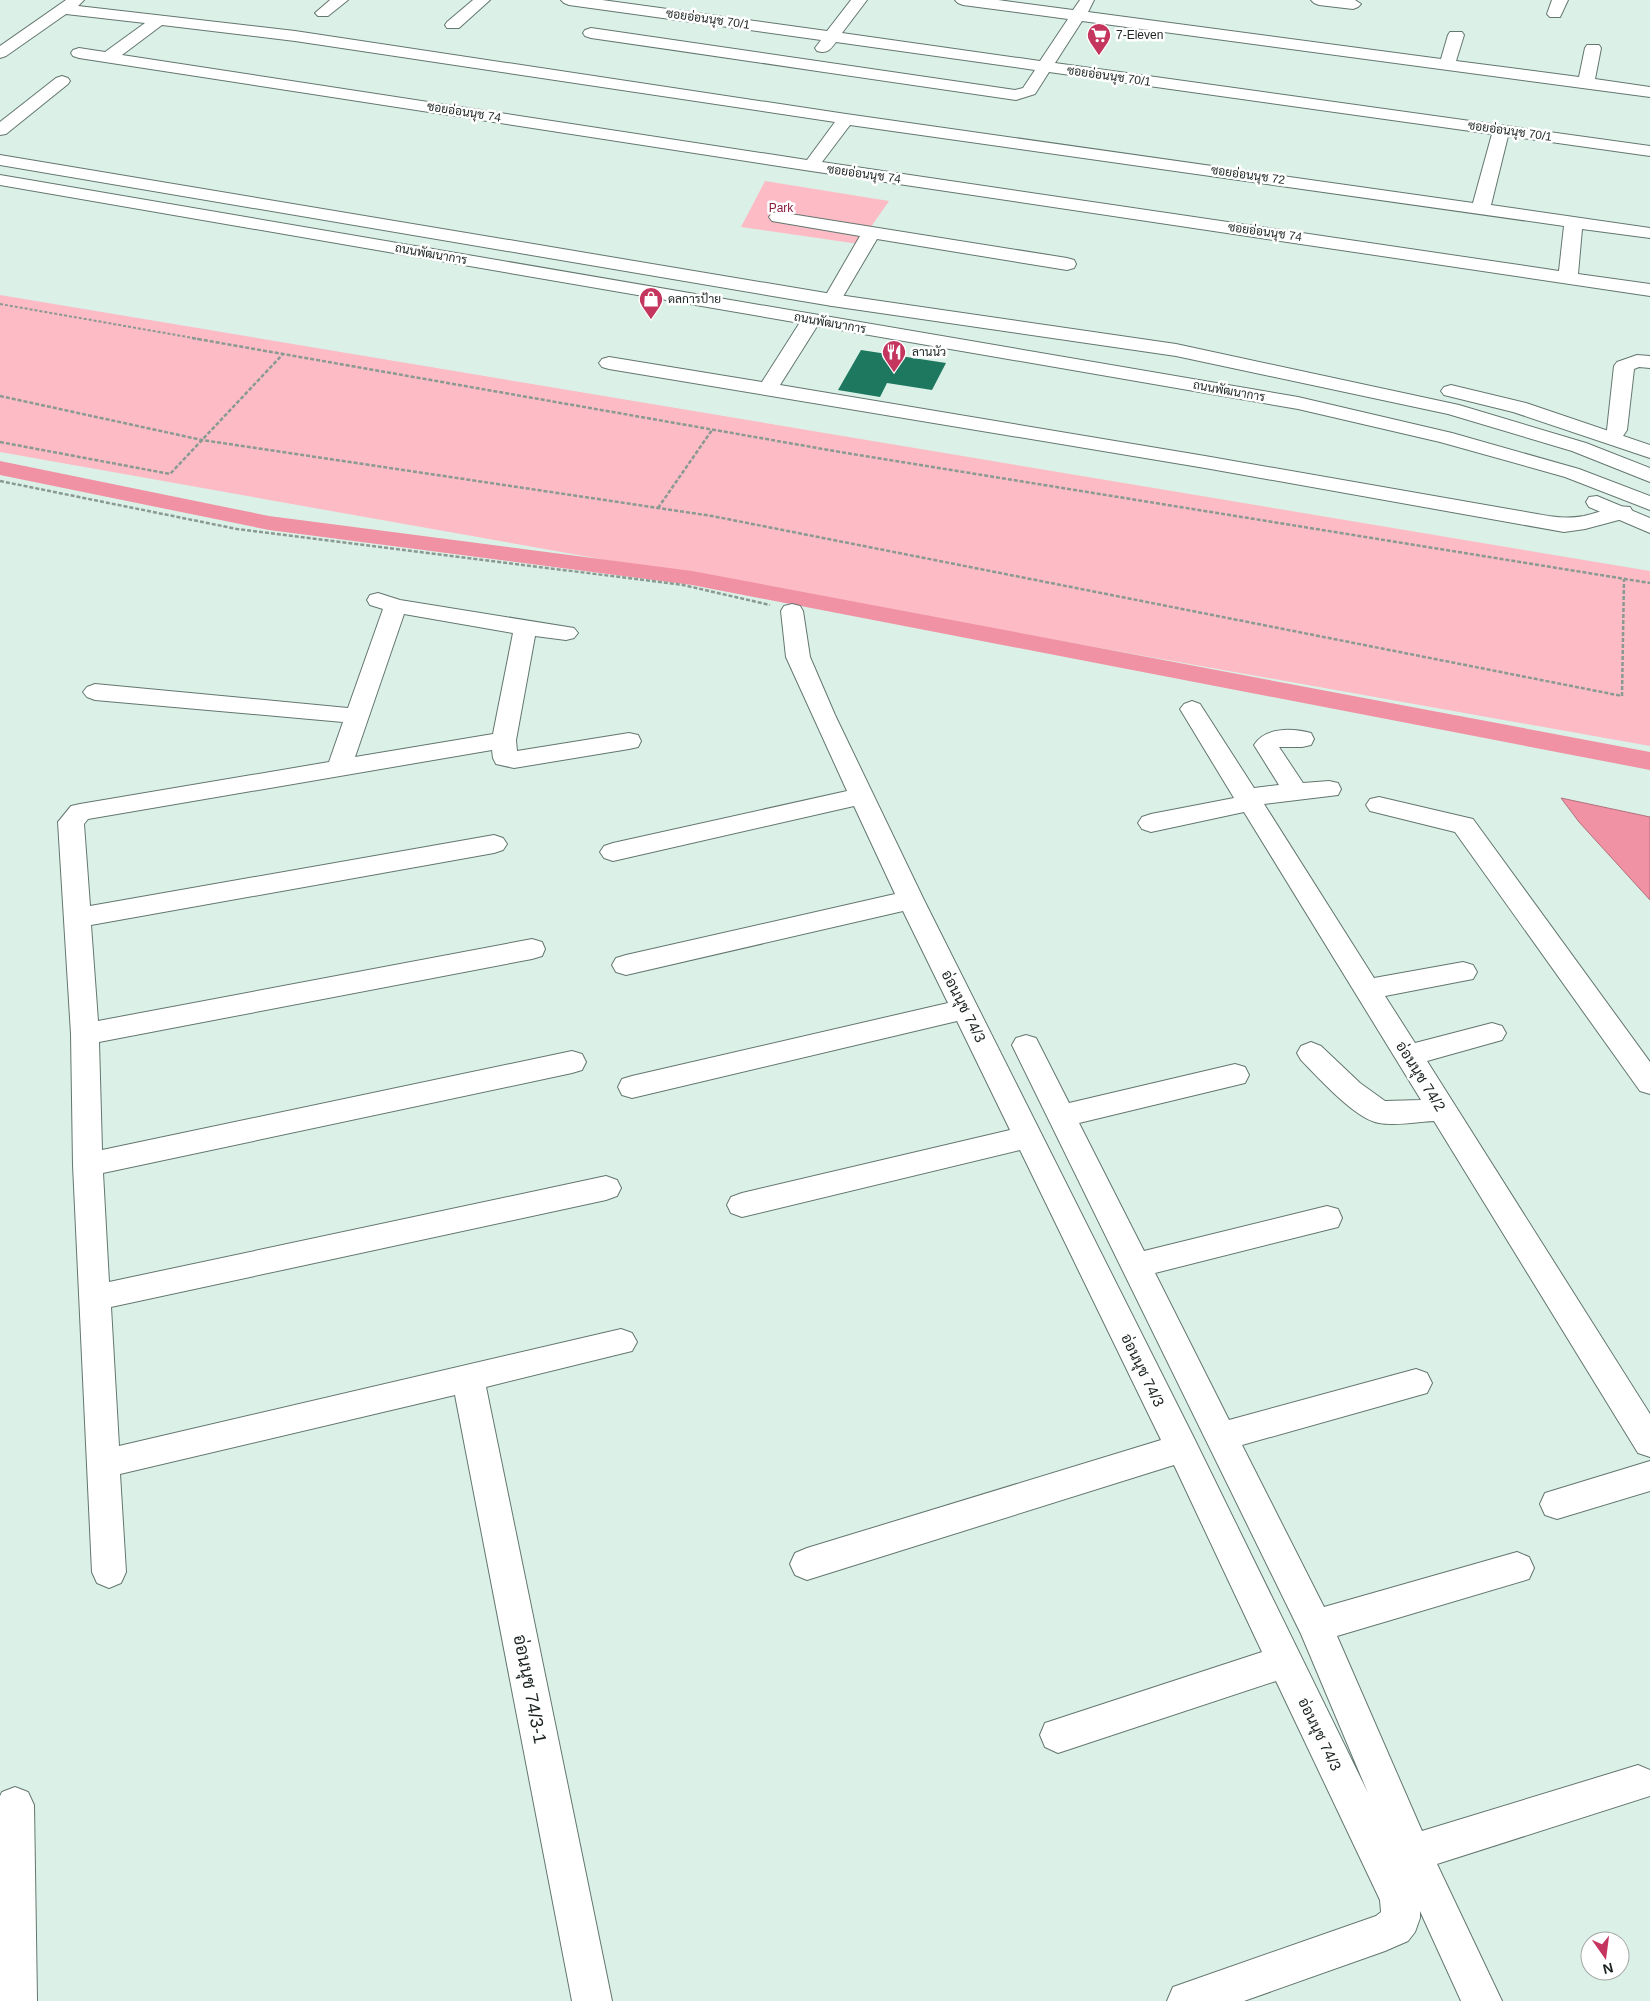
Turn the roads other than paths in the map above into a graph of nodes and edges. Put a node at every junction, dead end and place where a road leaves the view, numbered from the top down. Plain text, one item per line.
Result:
1 (340, 0) edge
2 (482, 0) edge
3 (568, 0) edge
4 (859, 0) edge
5 (963, 0) edge
6 (1088, 0) edge
7 (1319, 0) edge
8 (70, 4) edge
9 (628, 4) edge
10 (1353, 4) dead end
11 (324, 13) dead end
12 (1078, 16) junction
13 (158, 20) junction
14 (453, 25) dead end
15 (0, 31) edge
16 (591, 33) junction
17 (25, 35) junction
18 (1456, 35) dead end
19 (831, 36) junction
20 (577, 46) dead end
21 (1593, 48) dead end
22 (0, 52) edge
23 (79, 53) dead end
24 (109, 57) junction
25 (813, 64) junction
26 (1447, 65) junction
27 (1045, 67) junction
28 (62, 80) dead end
29 (1586, 82) junction
30 (1650, 92) edge
31 (846, 119) junction
32 (0, 130) edge
33 (1501, 130) junction
34 (1650, 151) edge
35 (0, 160) edge
36 (811, 166) junction
37 (0, 180) edge
38 (1480, 208) junction
39 (778, 217) dead end
40 (1574, 222) junction
41 (872, 231) junction
42 (1650, 233) edge
43 (1067, 264) dead end
44 (1568, 277) junction
45 (1650, 290) edge
46 (832, 300) junction
47 (811, 320) junction
48 (1176, 350) junction
49 (1650, 362) edge
50 (609, 363) dead end
51 (768, 388) junction
52 (1445, 437) junction
53 (1612, 438) junction
54 (1650, 452) edge
55 (1650, 476) edge
56 (1650, 504) edge
57 (1622, 512) junction
58 (1650, 526) edge
59 (792, 610) road end
60 (525, 628) junction
61 (566, 633) dead end
62 (94, 692) dead end
63 (1192, 709) dead end
64 (357, 716) junction
65 (1302, 738) dead end
66 (504, 740) junction
67 (629, 742) dead end
68 (339, 768) junction
69 (1329, 789) dead end
70 (1296, 792) junction
71 (861, 796) junction
72 (1248, 800) junction
73 (1379, 805) dead end
74 (1151, 823) dead end
75 (494, 844) dead end
76 (613, 852) dead end
77 (911, 900) junction
78 (77, 918) junction
79 (532, 949) dead end
80 (626, 965) dead end
81 (1463, 972) dead end
82 (1366, 989) junction
83 (965, 1009) junction
84 (1492, 1033) dead end
85 (85, 1034) junction
86 (1026, 1045) dead end
87 (1311, 1053) dead end
88 (1408, 1056) junction
89 (572, 1062) dead end
90 (1235, 1075) dead end
91 (1650, 1083) edge
92 (632, 1087) dead end
93 (1442, 1110) junction
94 (1062, 1116) junction
95 (1029, 1137) junction
96 (88, 1165) junction
97 (606, 1188) dead end
98 (742, 1204) dead end
99 (1327, 1218) dead end
100 (1135, 1266) junction
101 (95, 1298) junction
102 (621, 1342) dead end
103 (468, 1377) junction
104 (1416, 1383) dead end
105 (1222, 1436) junction
106 (1650, 1443) edge
107 (1182, 1448) junction
108 (103, 1464) junction
109 (1650, 1476) edge
110 (1557, 1504) dead end
111 (807, 1564) dead end
112 (1517, 1568) dead end
113 (109, 1572) dead end
114 (1315, 1626) junction
115 (1285, 1661) junction
116 (1058, 1735) dead end
117 (1638, 1783) dead end
118 (15, 1805) dead end
119 (1412, 1853) junction
120 (17, 2001) edge
121 (592, 2001) edge
122 (1187, 2001) edge
123 (1482, 2001) edge

1 - 11 street
2 - 14 street
3 - 9 street, ซอยอ่อนนุช 70/1
4 - 19 street
5 - 12 street
6 - 12 street
7 - 10 street
8 - 13 street, ซอยอ่อนนุช 72
8 - 17 street
9 - 16 street
9 - 19 street, ซอยอ่อนนุช 70/1
12 - 26 street
12 - 27 street
13 - 24 street
13 - 31 street, ซอยอ่อนนุช 72
15 - 17 street
16 - 20 street
16 - 25 street
17 - 22 street
18 - 26 street
19 - 25 street
19 - 27 street, ซอยอ่อนนุช 70/1
21 - 29 street
23 - 24 street, ซอยอ่อนนุช 74
24 - 36 street, ซอยอ่อนนุช 74
25 - 27 street
26 - 29 street
27 - 33 street, ซอยอ่อนนุช 70/1
28 - 32 street
29 - 30 street
31 - 36 street
31 - 38 street, ซอยอ่อนนุช 72
33 - 34 street, ซอยอ่อนนุช 70/1
33 - 38 street
35 - 46 street, ถนนพัฒนาการ
36 - 44 street, ซอยอ่อนนุช 74
37 - 47 street, ถนนพัฒนาการ
38 - 40 street, ซอยอ่อนนุช 72
39 - 41 street
40 - 42 street, ซอยอ่อนนุช 72
40 - 44 street
41 - 43 street
41 - 46 street
44 - 45 street, ซอยอ่อนนุช 74
46 - 48 street, ถนนพัฒนาการ
47 - 51 street
47 - 52 street, ถนนพัฒนาการ
48 - 53 street
48 - 55 street, ถนนพัฒนาการ
49 - 53 street
50 - 51 street
51 - 57 street
52 - 56 street, ถนนพัฒนาการ
52 - 57 street
53 - 54 street
57 - 58 street
59 - 71 street, อ่อนนุช 74/3
60 - 61 street
60 - 64 street
60 - 66 street
62 - 64 street
63 - 72 street, อ่อนนุช 74/2
64 - 68 street
65 - 70 street
66 - 67 street
66 - 68 street
68 - 78 street
69 - 70 street
70 - 72 street
71 - 76 street
71 - 77 street, อ่อนนุช 74/3
72 - 74 street
72 - 82 street, อ่อนนุช 74/2
73 - 91 street
75 - 78 street
77 - 80 street
77 - 83 street, อ่อนนุช 74/3
78 - 85 street
79 - 85 street
81 - 82 street
82 - 88 street, อ่อนนุช 74/2
83 - 92 street
83 - 95 street, อ่อนนุช 74/3
84 - 88 street
85 - 96 street
86 - 94 street
87 - 93 street
88 - 93 street, อ่อนนุช 74/2
89 - 96 street
90 - 94 street
93 - 106 street, อ่อนนุช 74/2
94 - 100 street
95 - 98 street
95 - 107 street, อ่อนนุช 74/3
96 - 101 street
97 - 101 street
99 - 100 street
100 - 105 street
101 - 108 street
102 - 103 street
103 - 108 street
103 - 121 street, อ่อนนุช 74/3-1
104 - 105 street
105 - 114 street
107 - 111 street
107 - 115 street, อ่อนนุช 74/3
108 - 113 street
109 - 110 street
112 - 114 street
114 - 119 street
115 - 116 street
115 - 122 street, อ่อนนุช 74/3
117 - 119 street
118 - 120 street
119 - 123 street

